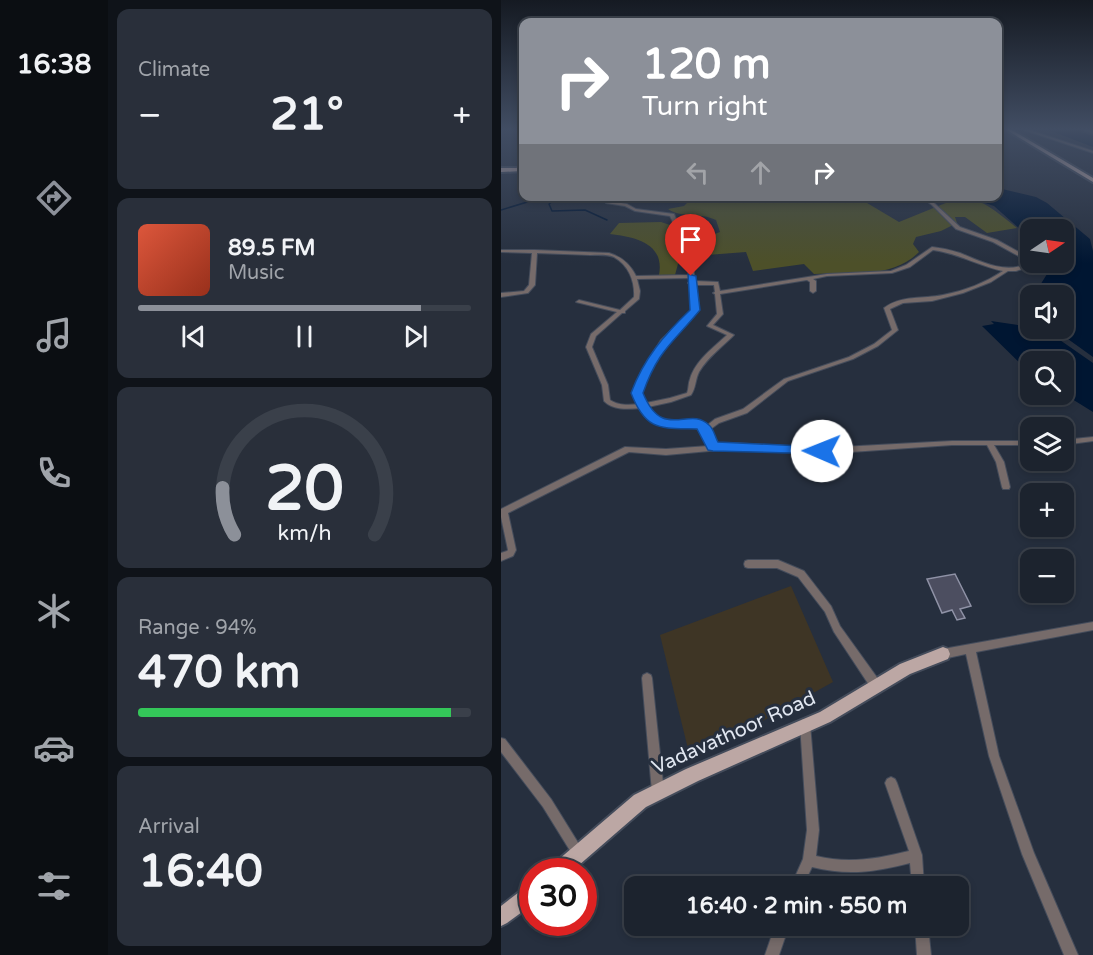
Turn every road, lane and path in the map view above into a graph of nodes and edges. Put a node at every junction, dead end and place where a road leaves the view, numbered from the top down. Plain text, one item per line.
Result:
1 (607, 201) edge
2 (929, 201) edge
3 (501, 251) edge
4 (535, 251) junction
5 (509, 252) junction
6 (501, 256) edge
7 (1006, 271) junction
8 (691, 276) junction
9 (635, 278) junction
10 (807, 278) junction
11 (691, 283) junction
12 (813, 291) dead end
13 (716, 293) junction
14 (501, 295) edge
15 (579, 302) dead end
16 (623, 312) junction
17 (642, 406) junction
18 (706, 429) junction
19 (1093, 439) edge
20 (1074, 442) edge
21 (989, 443) junction
22 (1020, 443) edge
23 (713, 447) junction
24 (1006, 487) dead end
25 (502, 512) edge
26 (501, 557) edge
27 (748, 564) dead end
28 (1093, 626) edge
29 (970, 649) junction
30 (943, 654) joint
31 (647, 678) dead end
32 (877, 687) junction
33 (805, 724) junction
34 (501, 742) edge
35 (891, 783) dead end
36 (657, 792) junction
37 (578, 853) junction
38 (916, 855) junction
39 (572, 858) edge
40 (809, 860) junction
41 (802, 876) edge
42 (917, 876) edge
43 (519, 903) edge
44 (501, 917) edge
45 (779, 936) edge
46 (923, 936) edge
47 (772, 955) edge
48 (924, 955) edge
49 (1071, 955) edge

1 - 8 street
2 - 7 street
3 - 5 street
4 - 5 street
4 - 9 street
4 - 14 street
5 - 6 street
7 - 10 street
7 - 18 street
8 - 9 street
8 - 11 street
9 - 16 street
10 - 12 street
10 - 13 street
11 - 13 street
11 - 17 street
13 - 17 street
15 - 16 street
16 - 17 street
17 - 18 street
18 - 23 street
19 - 20 street
21 - 22 street
21 - 23 street
21 - 24 street
23 - 25 street
25 - 26 street
27 - 32 street
28 - 29 street
29 - 30 street
29 - 49 street
30 - 32 main road, Vadavathoor Road
31 - 36 street
32 - 33 main road, Vadavathoor Road
33 - 36 main road, Vadavathoor Road
33 - 40 street
34 - 37 street
35 - 38 street
36 - 37 main road, Vadavathoor Road
37 - 39 main road, Vadavathoor Road
38 - 40 street
38 - 42 street
40 - 41 street
43 - 44 main road
45 - 47 street
46 - 48 street

